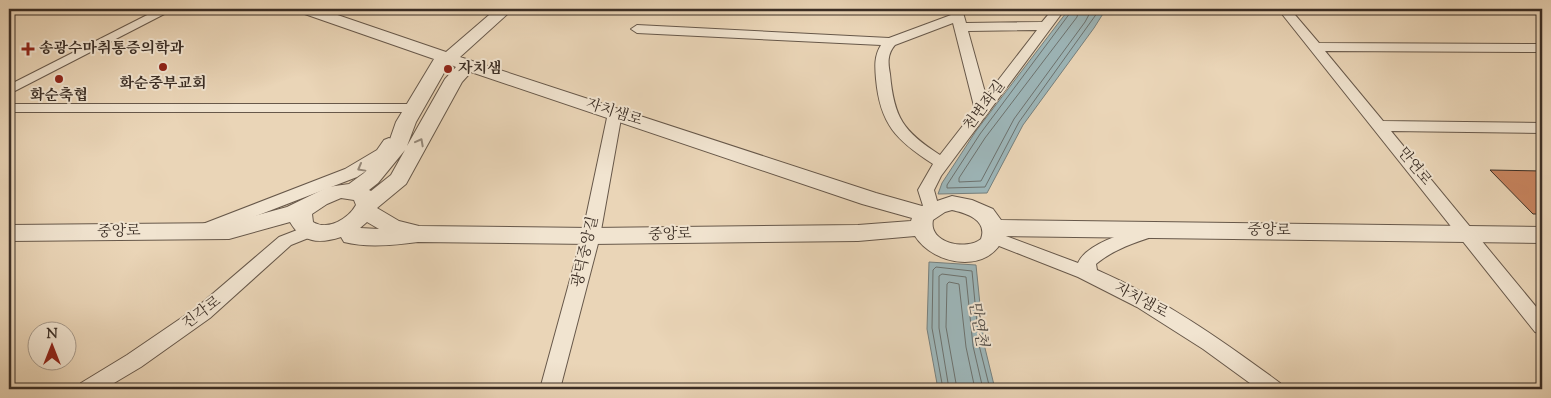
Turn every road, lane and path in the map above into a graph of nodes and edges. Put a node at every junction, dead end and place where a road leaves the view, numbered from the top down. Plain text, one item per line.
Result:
1 (168, 9) edge
2 (305, 9) edge
3 (505, 9) edge
4 (1060, 9) edge
5 (1284, 9) edge
6 (959, 18) edge
7 (1046, 26) junction
8 (636, 29) dead end
9 (890, 42) junction
10 (1316, 47) junction
11 (1542, 48) edge
12 (454, 61) junction
13 (9, 90) edge
14 (9, 108) edge
15 (982, 109) junction
16 (615, 113) junction
17 (410, 115) junction
18 (1381, 126) junction
19 (1542, 128) edge
20 (942, 162) junction
21 (870, 199) junction
22 (362, 202) junction
23 (308, 205) junction
24 (926, 217) junction
25 (346, 227) junction
26 (308, 229) junction
27 (1157, 229) junction
28 (230, 230) junction
29 (200, 232) junction
30 (9, 233) edge
31 (858, 233) junction
32 (995, 233) junction
33 (418, 234) junction
34 (1468, 234) junction
35 (1542, 235) edge
36 (591, 236) junction
37 (1088, 274) junction
38 (1542, 327) edge
39 (88, 389) edge
40 (550, 389) edge
41 (1274, 389) edge

1 - 13 street
2 - 12 street, 자치샘로
3 - 12 street
4 - 7 street, 천변좌길
5 - 10 street, 만연로
6 - 7 street
6 - 9 street
6 - 15 street
7 - 15 street, 천변좌길
8 - 9 street
9 - 20 street
10 - 11 street
10 - 18 street, 만연로
12 - 16 street, 자치샘로
12 - 17 street
22 -> 12 street
14 - 17 street
15 - 20 street, 천변좌길
16 - 21 street, 자치샘로
16 - 36 street, 광덕중앙길
17 - 22 street
17 -> 29 street
18 - 19 street
18 - 34 street, 만연로
20 - 24 street, 천변좌길
21 - 24 street, 자치샘로
21 - 31 street
22 - 23 street, 중앙로
22 - 25 street
22 - 33 street, 중앙로
23 - 26 street
23 - 28 street, 중앙로
24 - 31 street, 중앙로
24 - 32 street
24 - 32 street
25 - 26 street, 중앙로
25 - 33 street, 중앙로
26 - 28 street, 중앙로
26 - 39 street, 진각로
27 - 32 street, 중앙로
27 - 34 street, 중앙로
27 - 37 street
28 - 29 street, 중앙로
29 - 30 street, 중앙로
31 - 36 street, 중앙로
32 - 37 street, 자치샘로
33 - 36 street, 중앙로
34 - 35 street, 중앙로
34 - 38 street, 만연로
36 - 40 street, 광덕중앙길
37 - 41 street, 자치샘로

